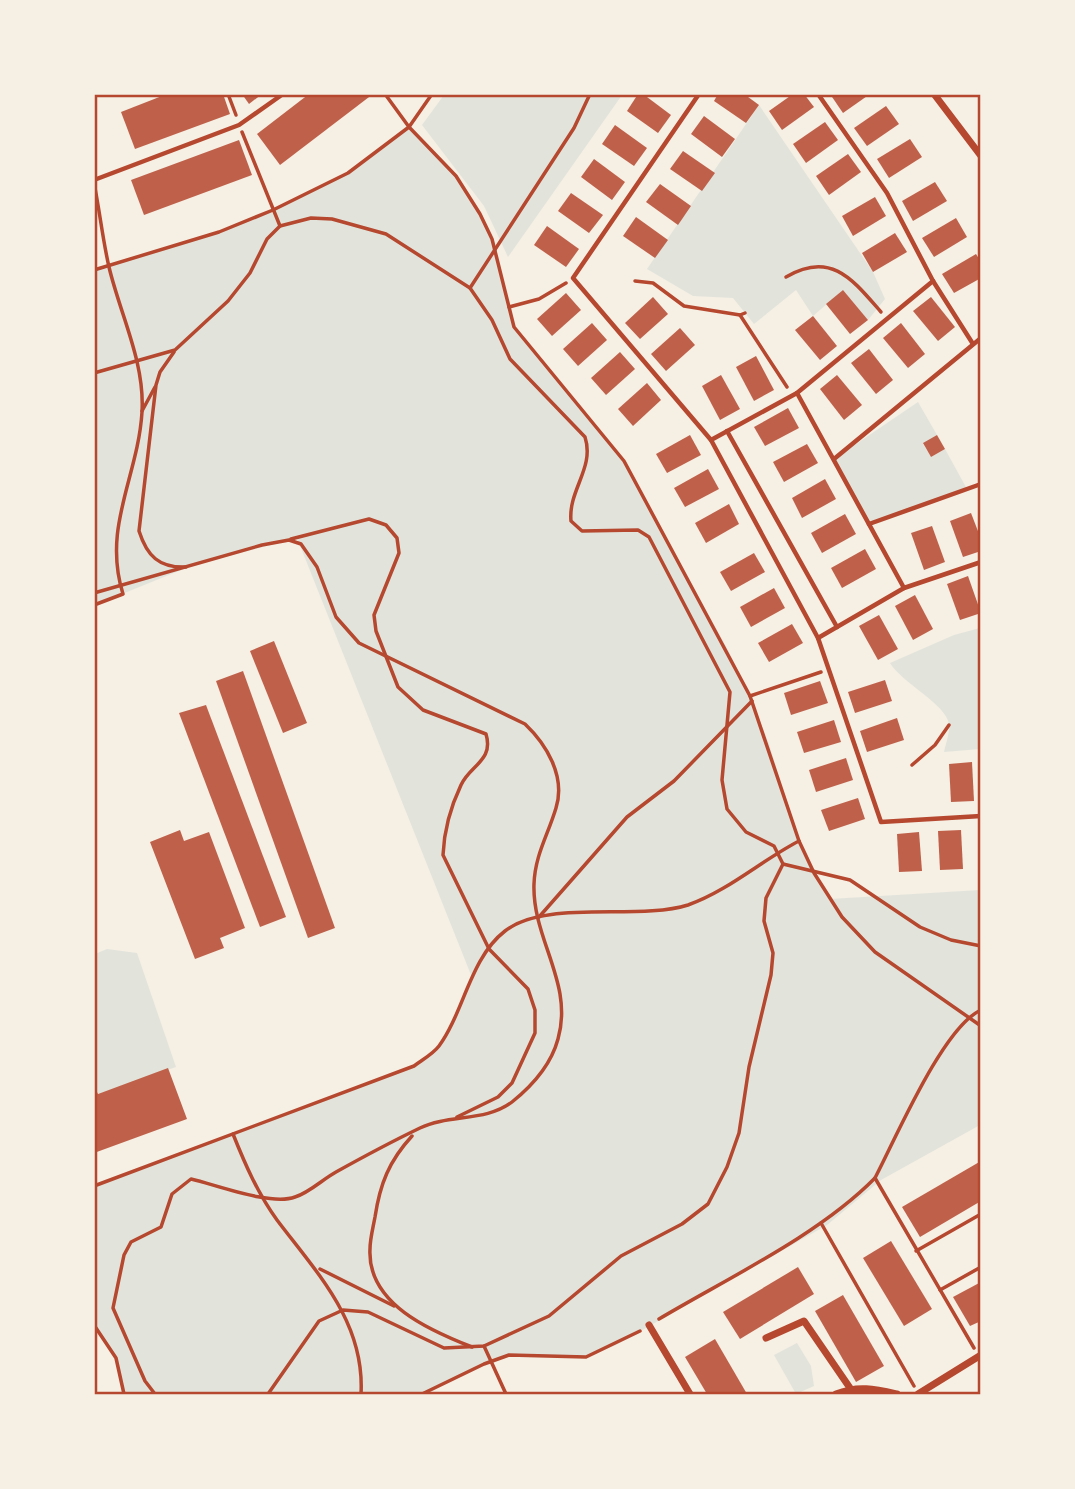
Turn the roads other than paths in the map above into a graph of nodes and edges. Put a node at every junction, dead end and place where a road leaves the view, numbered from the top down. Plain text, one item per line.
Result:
1 (283, 94) edge
2 (699, 94) edge
3 (818, 94) edge
4 (934, 94) edge
5 (981, 156) edge
6 (94, 182) edge
7 (933, 281) junction
8 (981, 338) edge
9 (973, 344) junction
10 (795, 394) junction
11 (727, 431) junction
12 (711, 440) junction
13 (834, 459) junction
14 (981, 484) edge
15 (869, 524) junction
16 (981, 562) edge
17 (904, 588) junction
18 (837, 627) junction
19 (818, 638) junction
20 (981, 816) edge
21 (649, 1325) road end
22 (766, 1338) dead end
23 (979, 1356) edge
24 (850, 1388) junction
25 (918, 1394) edge
26 (690, 1395) edge
27 (836, 1395) edge
28 (897, 1395) edge

1 - 6 lane
2 - 12 lane
3 - 7 lane
4 - 5 street
7 - 9 lane
7 - 10 lane
8 - 9 lane
9 - 13 lane
10 - 11 lane
10 - 13 lane
11 - 12 lane
11 - 18 lane
12 - 19 lane
13 - 15 lane
14 - 15 lane
15 - 17 lane
16 - 17 lane
17 - 18 lane
18 - 19 lane
19 - 20 lane
21 - 26 street
22 - 24 street
23 - 25 street
24 - 27 street
24 - 28 street

